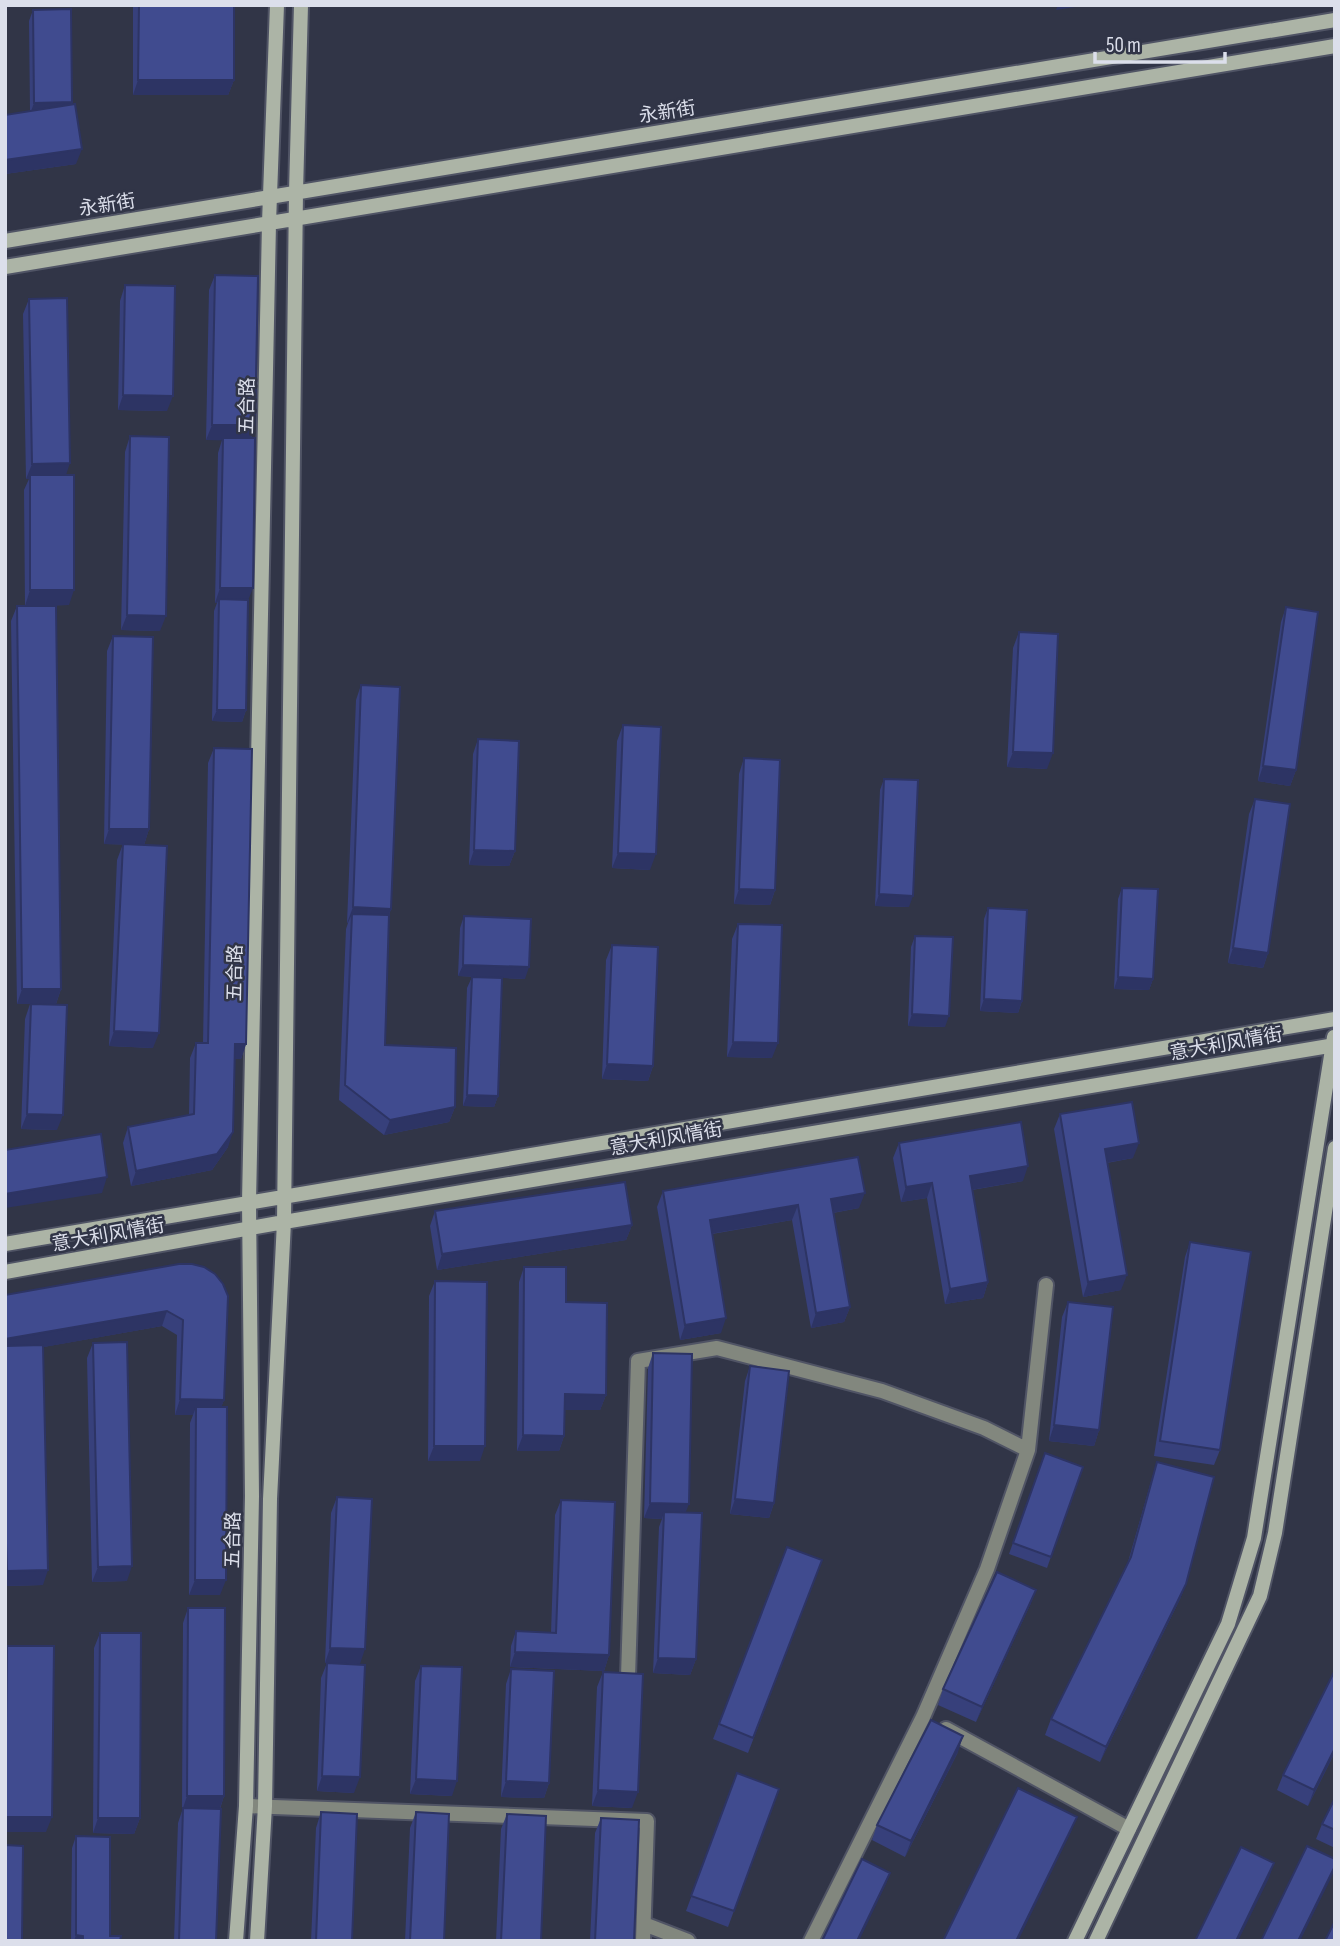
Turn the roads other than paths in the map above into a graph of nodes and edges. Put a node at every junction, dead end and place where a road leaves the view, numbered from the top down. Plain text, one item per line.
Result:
1 (277, 5) edge
2 (301, 5) edge
3 (1335, 20) edge
4 (1335, 46) edge
5 (296, 192) junction
6 (270, 197) junction
7 (295, 219) junction
8 (269, 223) junction
9 (5, 241) edge
10 (5, 267) edge
11 (1335, 1019) edge
12 (1334, 1042) edge
13 (1335, 1148) edge
14 (284, 1195) junction
15 (249, 1202) junction
16 (284, 1222) junction
17 (251, 1228) junction
18 (5, 1244) edge
19 (5, 1272) edge
20 (1046, 1285) dead end
21 (1028, 1450) junction
22 (628, 1677) edge
23 (923, 1717) junction
24 (265, 1805) junction
25 (246, 1807) junction
26 (1129, 1829) junction
27 (644, 1924) junction
28 (236, 1941) edge
29 (257, 1941) edge
30 (643, 1941) edge
31 (688, 1941) edge
32 (811, 1941) edge
33 (1075, 1941) edge
34 (1096, 1941) edge

1 - 6 street, 五合路
2 - 5 street, 五合路
3 - 5 street, 永新街
4 - 7 street
5 - 6 street, 永新街
5 - 7 street, 五合路
6 - 8 street, 五合路
6 - 9 street, 永新街
7 - 8 street
7 - 14 street, 五合路
8 - 10 street
8 - 15 street, 五合路
11 - 14 street, 意大利风情街
12 - 16 street, 意大利风情街
12 - 26 street
13 - 34 street
14 - 15 street, 意大利风情街
14 - 16 street, 五合路
15 - 17 street, 五合路
15 - 18 street, 意大利风情街
16 - 17 street, 意大利风情街
16 - 24 street, 五合路
17 - 19 street, 意大利风情街
17 - 25 street, 五合路
20 - 21 street
21 - 22 street
21 - 23 street
23 - 26 street
23 - 32 street
24 - 25 street
24 - 27 street
24 - 29 street, 五合路
25 - 28 street, 五合路
26 - 33 street
27 - 30 street
27 - 31 street

